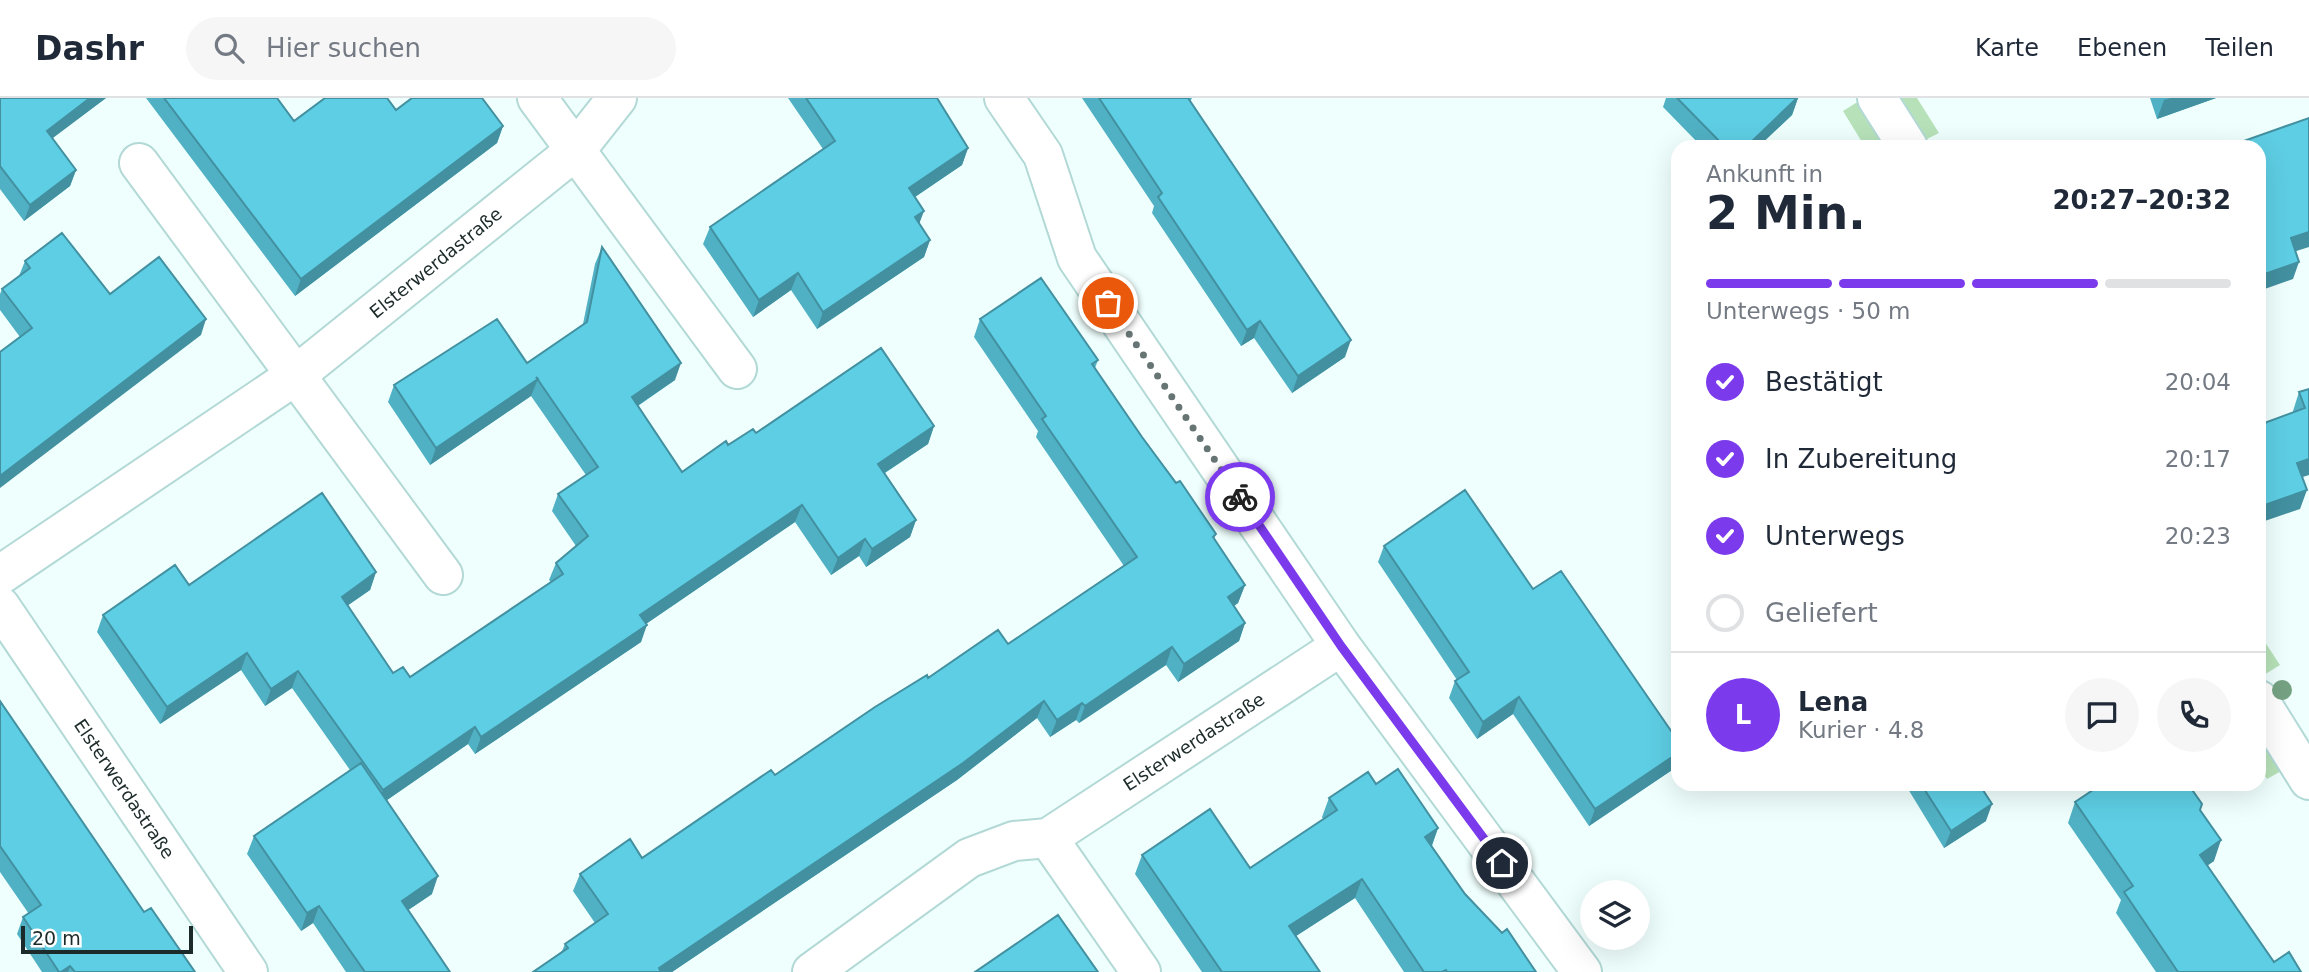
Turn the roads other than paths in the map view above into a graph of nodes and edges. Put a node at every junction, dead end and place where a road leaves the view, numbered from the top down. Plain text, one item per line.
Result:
1 (537, 98) edge
2 (617, 98) edge
3 (1004, 98) edge
4 (1877, 98) edge
5 (1904, 140) edge
6 (576, 150) junction
7 (139, 163) dead end
8 (737, 369) dead end
9 (296, 375) junction
10 (0, 575) edge
11 (443, 575) dead end
12 (0, 606) edge
13 (1341, 646) junction
14 (2266, 711) edge
15 (2309, 780) edge
16 (1048, 838) junction
17 (247, 972) edge
18 (812, 972) edge
19 (1141, 972) edge
20 (1582, 972) edge

1 - 6 street
2 - 6 street, Elsterwerdastraße
3 - 13 street
4 - 5 street
6 - 8 street
6 - 9 street, Elsterwerdastraße
7 - 9 street
9 - 10 street, Elsterwerdastraße
9 - 11 street
12 - 17 street, Elsterwerdastraße
13 - 16 street, Elsterwerdastraße
13 - 20 street
14 - 15 street
16 - 18 street, Elsterwerdastraße
16 - 19 street

